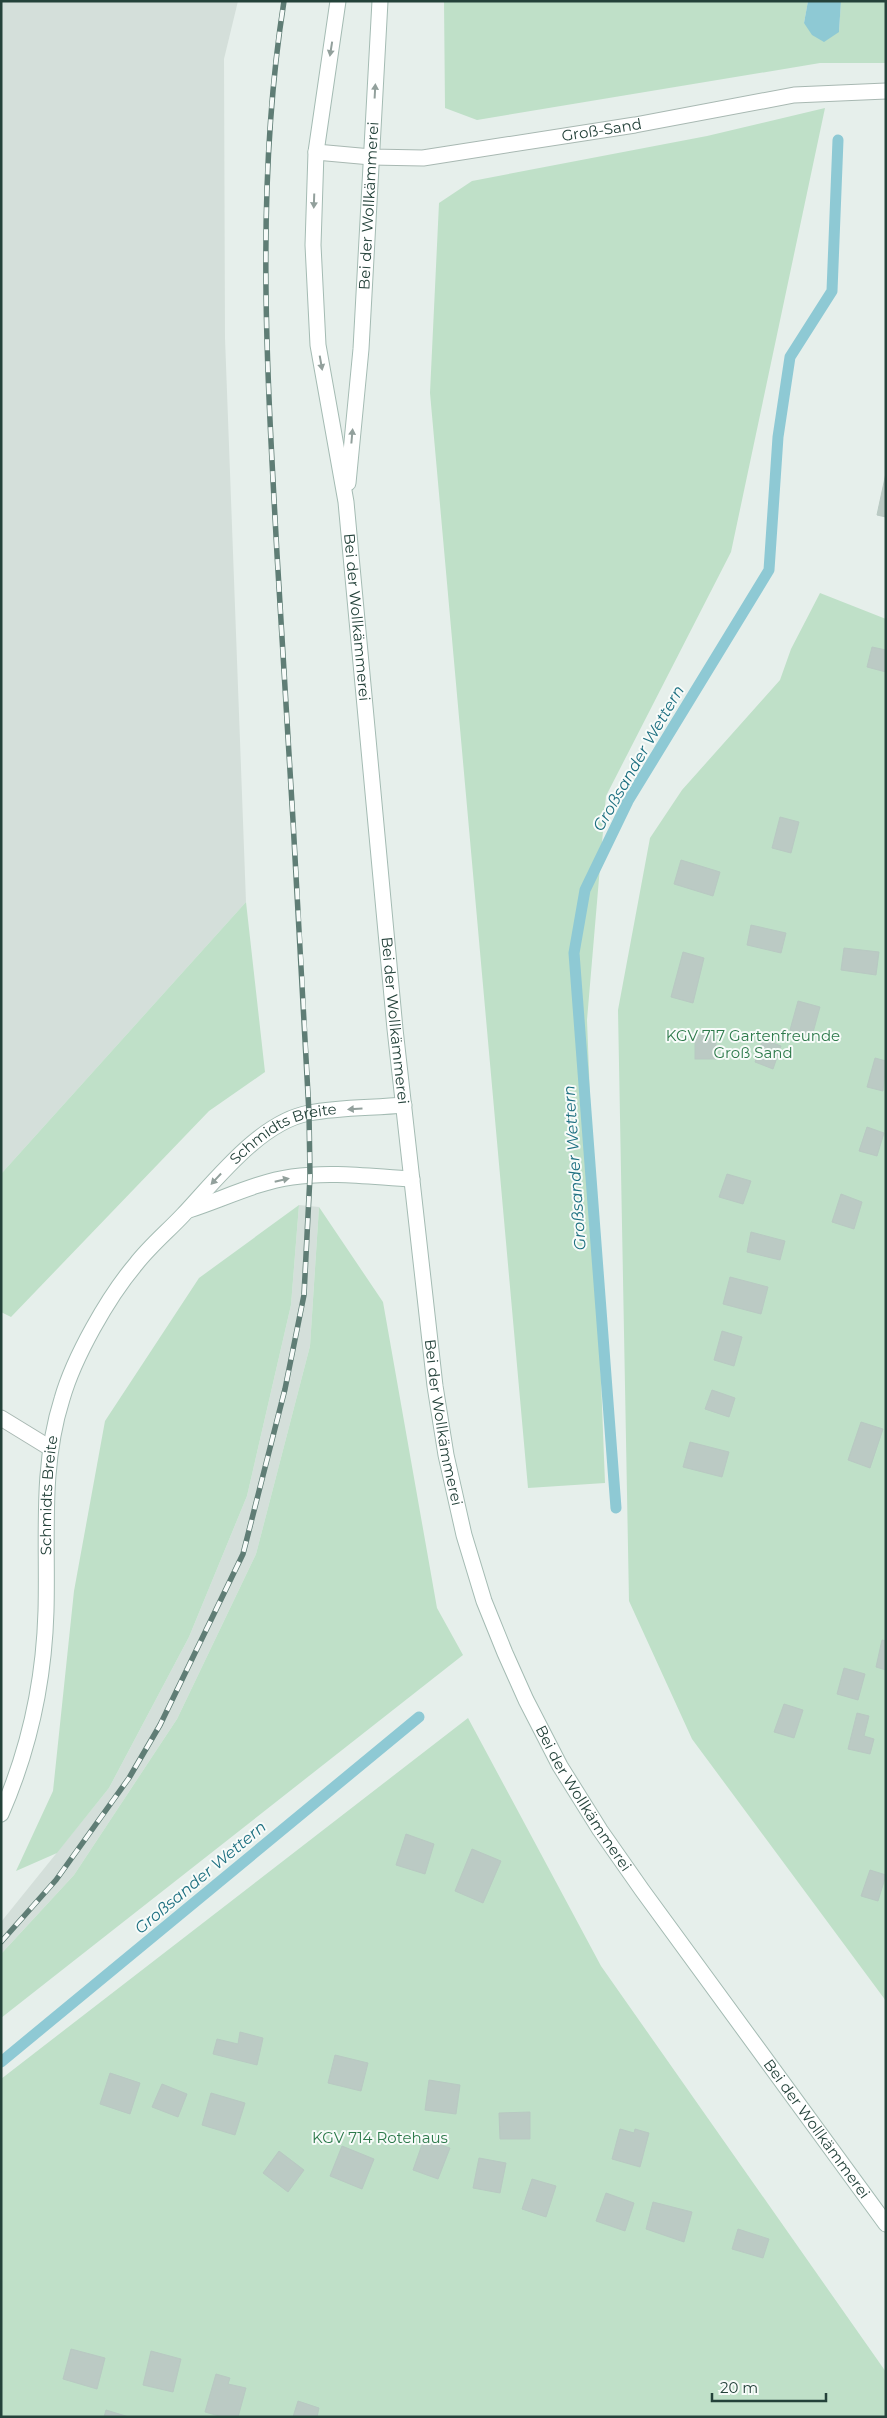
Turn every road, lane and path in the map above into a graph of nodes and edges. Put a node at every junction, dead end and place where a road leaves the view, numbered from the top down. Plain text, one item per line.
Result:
1 (338, 1) edge
2 (380, 1) edge
3 (886, 91) edge
4 (316, 152) junction
5 (371, 157) junction
6 (346, 502) junction
7 (404, 1105) junction
8 (412, 1179) junction
9 (186, 1212) junction
10 (1, 1418) edge
11 (50, 1448) junction
12 (1, 1814) edge
13 (886, 2224) edge

1 -> 4 main road, Bei der Wollkämmerei
5 -> 2 main road, Bei der Wollkämmerei
3 - 5 main road, Groß-Sand
4 - 5 main road, Groß-Sand
4 -> 6 main road, Bei der Wollkämmerei
6 -> 5 main road, Bei der Wollkämmerei
6 - 7 main road, Bei der Wollkämmerei
7 - 8 main road, Bei der Wollkämmerei
7 -> 9 main road, Schmidts Breite
9 -> 8 main road, Schmidts Breite
8 - 13 main road, Bei der Wollkämmerei
9 - 11 main road, Schmidts Breite
10 - 11 main road
11 - 12 main road, Schmidts Breite

